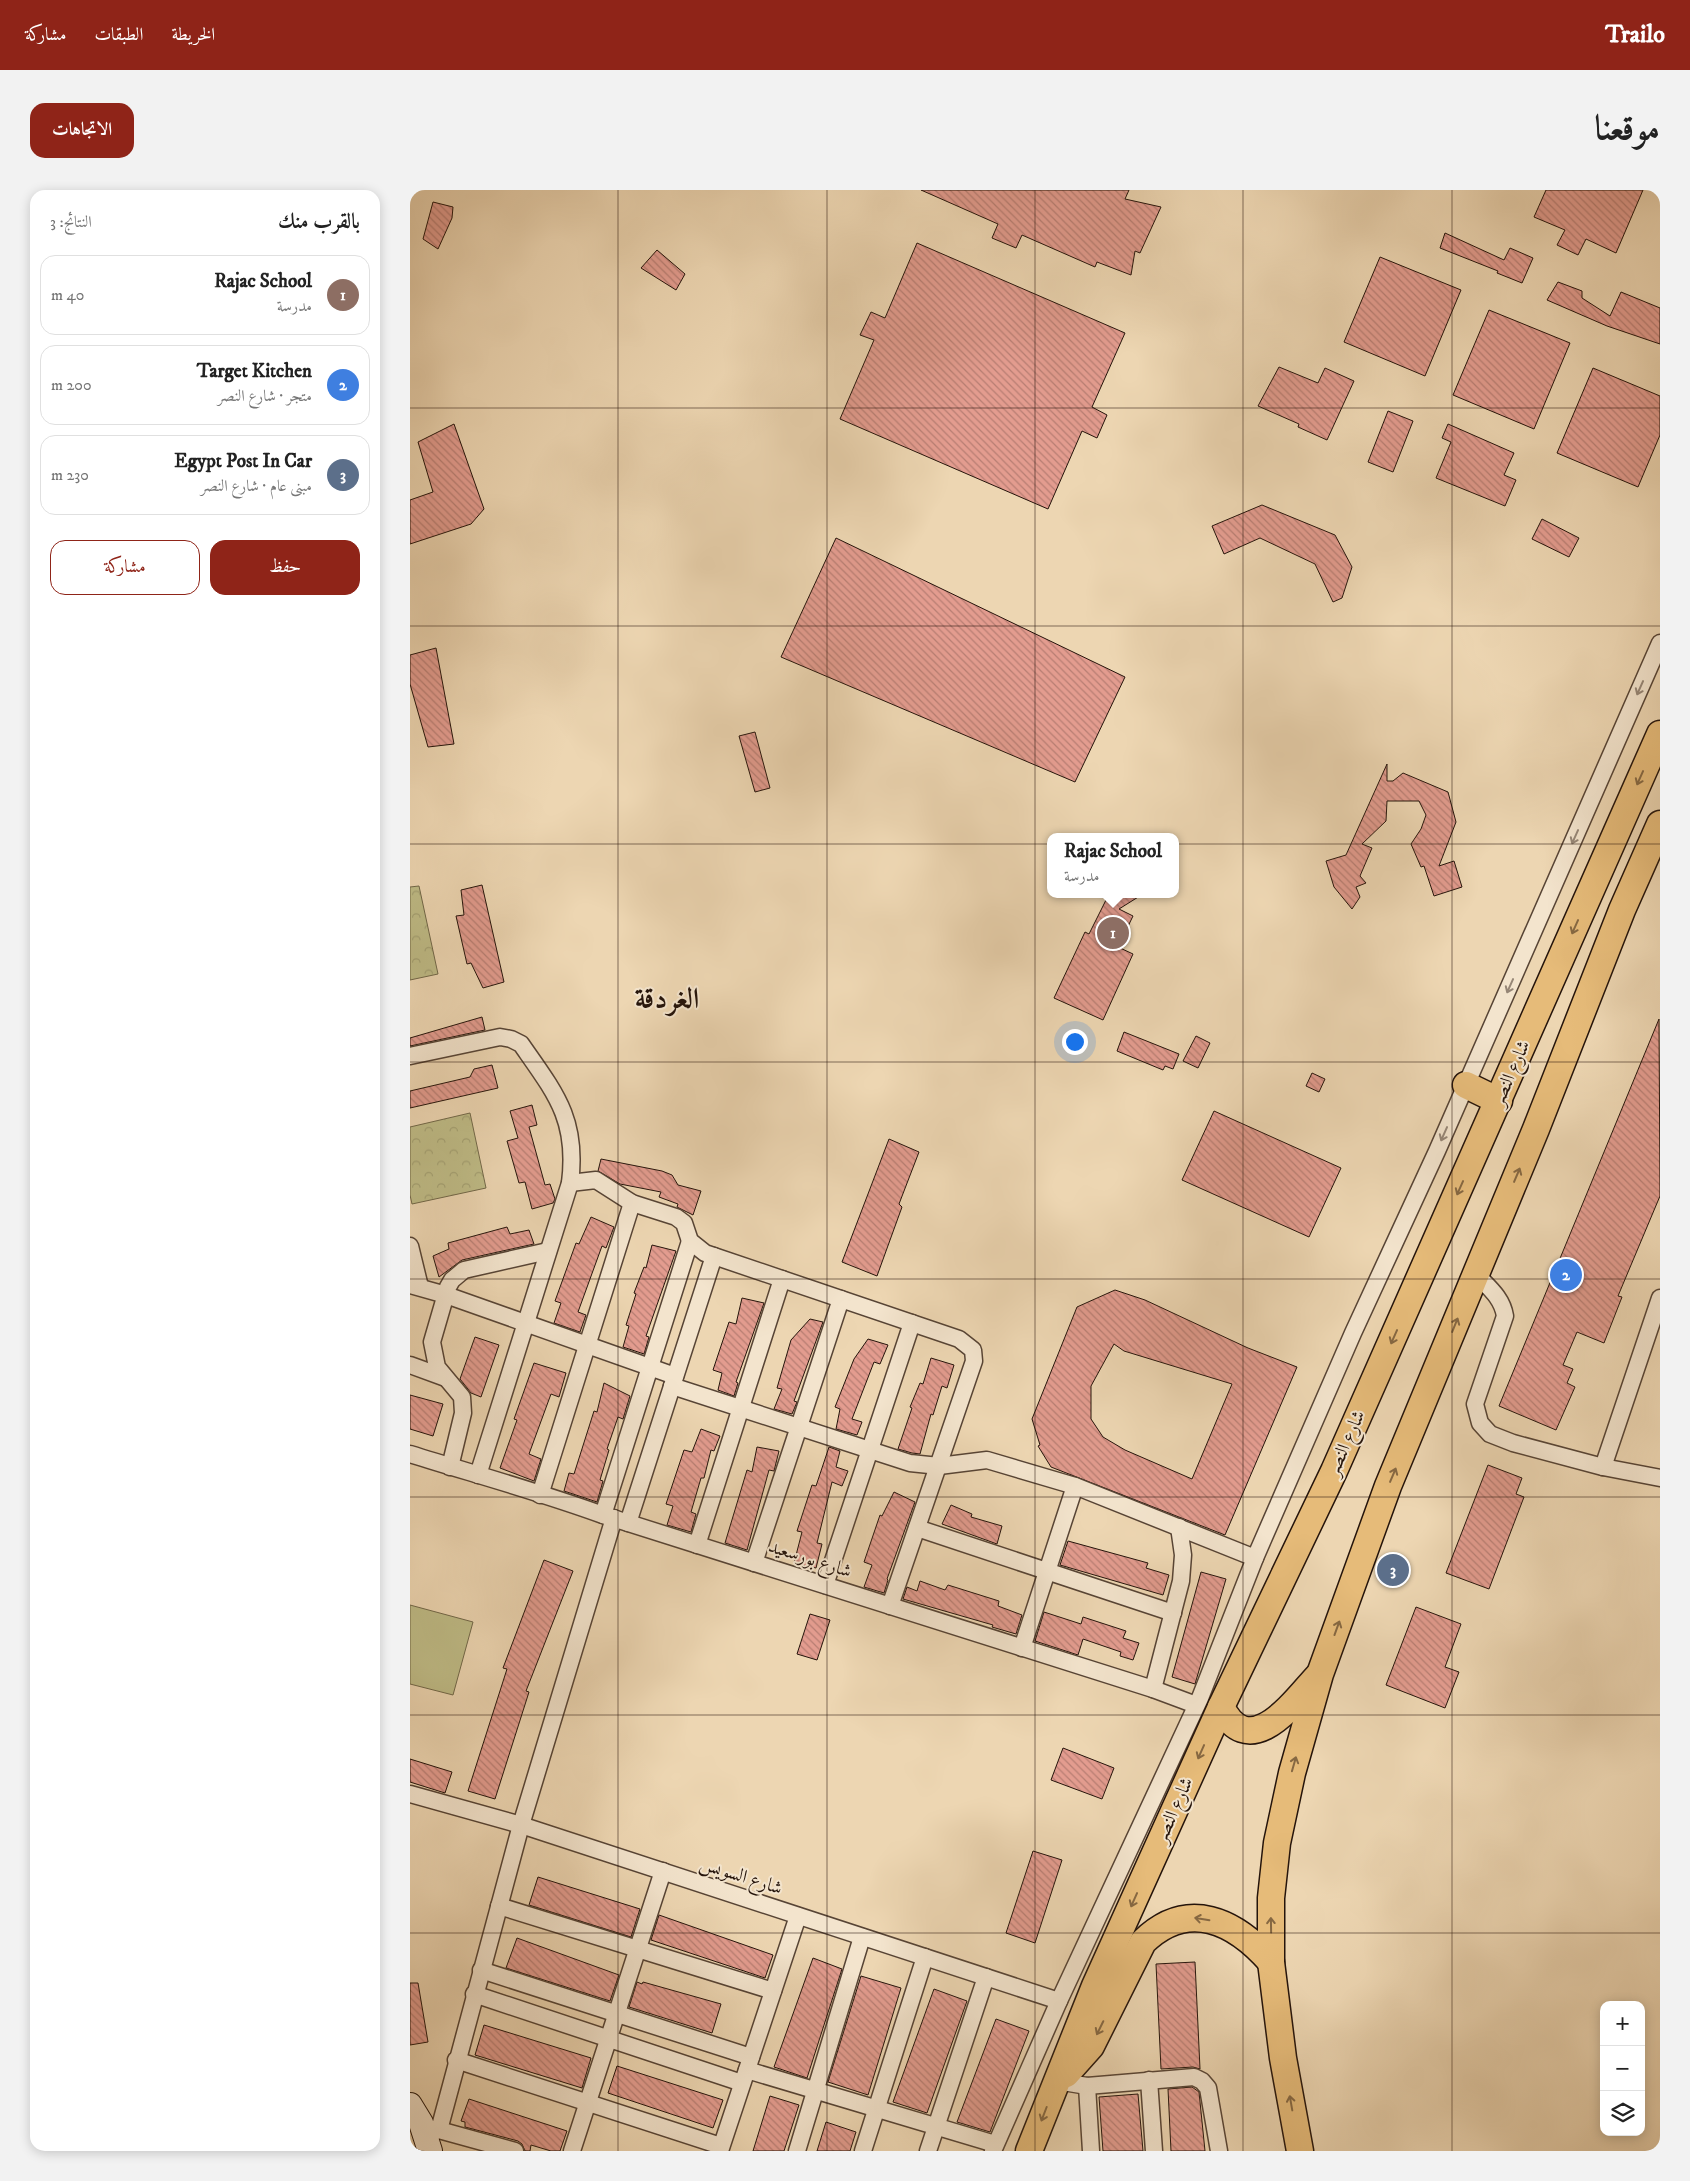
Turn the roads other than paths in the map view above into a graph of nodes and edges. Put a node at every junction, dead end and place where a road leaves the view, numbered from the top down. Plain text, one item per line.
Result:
1 (1660, 643) edge
2 (1660, 734) edge
3 (1660, 824) edge
4 (410, 1056) edge
5 (1466, 1085) junction
6 (1499, 1101) junction
7 (570, 1183) junction
8 (632, 1203) junction
9 (690, 1241) junction
10 (410, 1246) edge
11 (548, 1251) junction
12 (714, 1256) junction
13 (1476, 1274) junction
14 (782, 1279) junction
15 (415, 1286) edge
16 (446, 1295) junction
17 (1660, 1298) edge
18 (841, 1299) junction
19 (526, 1323) junction
20 (912, 1323) junction
21 (588, 1345) junction
22 (410, 1365) edge
23 (650, 1368) junction
24 (443, 1377) junction
25 (673, 1381) junction
26 (741, 1407) junction
27 (800, 1426) junction
28 (870, 1448) junction
29 (410, 1454) edge
30 (939, 1466) junction
31 (450, 1467) junction
32 (1603, 1467) junction
33 (478, 1476) junction
34 (1660, 1478) edge
35 (1075, 1486) junction
36 (540, 1495) junction
37 (615, 1519) junction
38 (1179, 1527) junction
39 (917, 1528) junction
40 (698, 1545) junction
41 (1255, 1558) junction
42 (754, 1563) junction
43 (1047, 1571) junction
44 (825, 1585) junction
45 (890, 1606) junction
46 (1173, 1613) junction
47 (1022, 1648) junction
48 (1320, 1674) junction
49 (1153, 1689) junction
50 (1208, 1706) junction
51 (410, 1794) edge
52 (521, 1825) junction
53 (663, 1871) junction
54 (499, 1906) junction
55 (798, 1916) junction
56 (862, 1936) junction
57 (638, 1949) junction
58 (925, 1957) junction
59 (1271, 1962) junction
60 (481, 1970) junction
61 (986, 1977) junction
62 (773, 1991) junction
63 (474, 1994) junction
64 (1059, 2001) junction
65 (616, 2014) junction
66 (608, 2039) junction
67 (456, 2060) junction
68 (747, 2070) junction
69 (1149, 2080) junction
70 (1057, 2081) junction
71 (1087, 2086) junction
72 (815, 2090) junction
73 (588, 2102) junction
74 (410, 2105) edge
75 (876, 2108) junction
76 (936, 2126) junction
77 (426, 2139) edge
78 (994, 2147) edge
79 (721, 2149) edge
80 (515, 2151) edge
81 (572, 2151) edge
82 (797, 2151) edge
83 (863, 2151) edge
84 (928, 2151) edge
85 (1030, 2151) edge
86 (1091, 2151) edge
87 (1154, 2151) edge
88 (1219, 2151) edge
89 (1300, 2151) edge

1 -> 5 street
2 -> 6 main road, شارع النصر
13 -> 3 main road
4 - 7 street
5 - 6 main road
5 -> 41 street
6 -> 50 main road, شارع النصر
7 - 8 street
7 - 11 street
8 - 9 street
8 - 21 street
9 - 12 street
9 - 23 street
10 - 15 street
11 - 16 street
11 - 19 street
12 - 14 street
12 - 25 street
13 - 32 street
48 -> 13 main road
14 - 18 street
14 - 26 street
15 - 16 street
16 - 19 street
16 - 24 street
17 - 32 street
18 - 20 street
18 - 27 street
19 - 21 street
19 - 33 street
20 - 28 street
20 - 30 street
21 - 23 street
21 - 36 street
22 - 24 street
23 - 25 street
23 - 37 street
24 - 31 street
25 - 26 street
25 - 37 street
26 - 27 street
26 - 40 street
27 - 28 street
27 - 42 street
28 - 30 street
28 - 44 street
29 - 31 street, شارع بورسعيد
30 - 35 street
30 - 39 street
31 - 33 street, شارع بورسعيد
32 - 34 street
33 - 36 street, شارع بورسعيد
35 - 38 street
35 - 43 street
36 - 37 street, شارع بورسعيد
37 - 40 street, شارع بورسعيد
37 - 52 street
38 - 41 street
38 - 46 street
39 - 43 street
39 - 45 street
40 - 42 street, شارع بورسعيد
41 - 50 street
42 - 44 street, شارع بورسعيد
43 - 46 street
43 - 47 street
44 - 45 street, شارع بورسعيد
45 - 47 street, شارع بورسعيد
46 - 49 street
47 - 49 street, شارع بورسعيد
48 - 50 main road
59 -> 48 main road
49 - 50 street, شارع بورسعيد
50 - 64 street
50 -> 70 main road, شارع النصر
51 - 52 street, شارع السويس
52 - 53 street, شارع السويس
52 - 54 street
53 - 55 street, شارع السويس
53 - 57 street
54 - 57 street
54 - 60 street
55 - 56 street, شارع السويس
55 - 62 street
56 - 58 street, شارع السويس
56 - 72 street
57 - 62 street
57 - 65 street
58 - 61 street, شارع السويس
58 - 75 street
59 -> 70 main road
89 -> 59 main road
60 - 63 street
60 - 65 street
61 - 64 street, شارع السويس
61 - 76 street
62 - 68 street
63 - 66 street
63 - 67 street
64 - 78 street
65 - 66 street
65 - 68 street
66 - 68 street
66 - 73 street
67 - 73 street
67 - 77 street
68 - 72 street
68 - 79 street
69 - 71 street
69 - 87 street
69 - 88 street
70 - 71 street
70 -> 85 main road, شارع النصر
71 - 86 street
72 - 75 street
72 - 82 street
73 - 79 street
73 - 81 street
74 - 77 street
75 - 76 street
75 - 83 street
76 - 78 street
76 - 84 street
77 - 80 street

